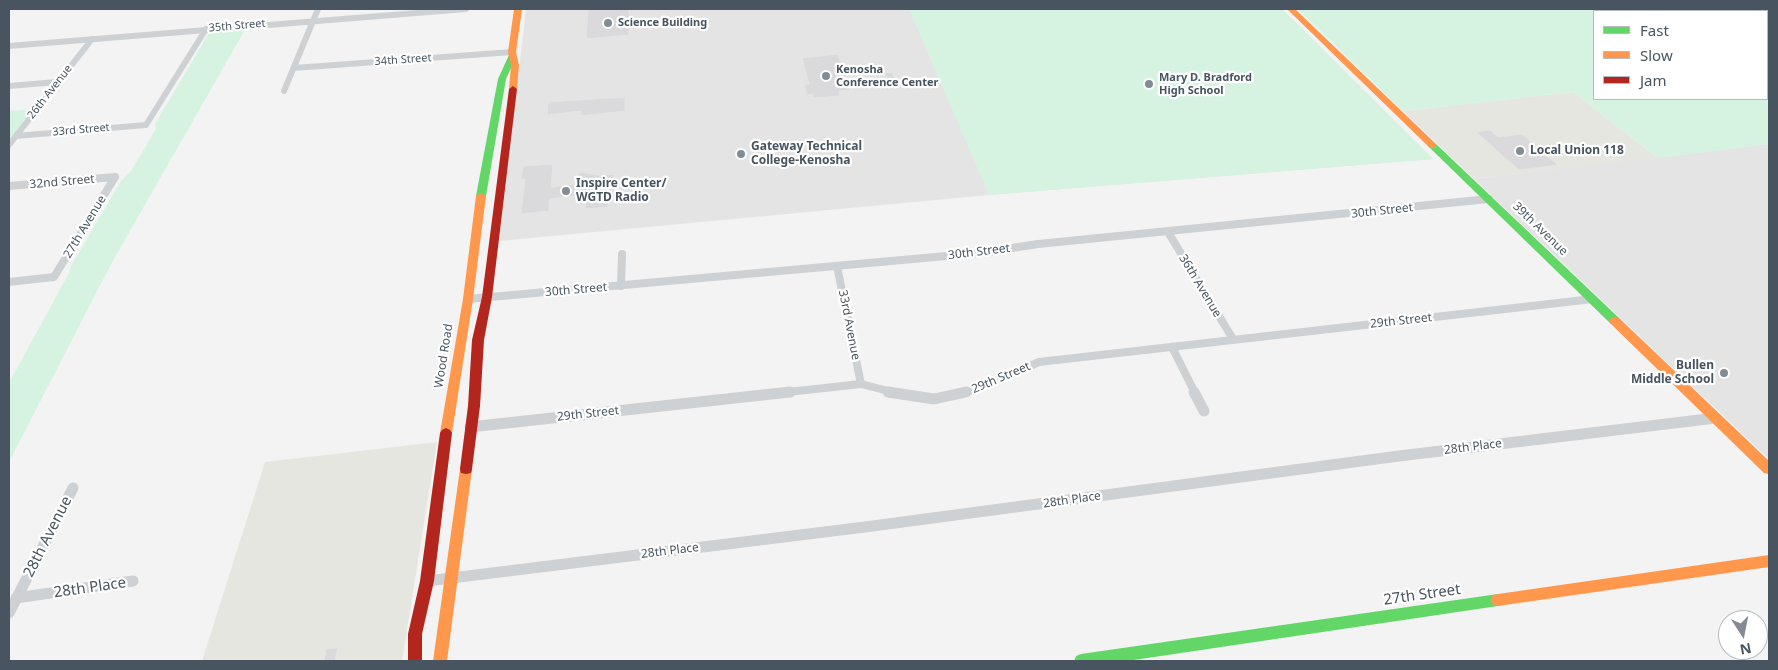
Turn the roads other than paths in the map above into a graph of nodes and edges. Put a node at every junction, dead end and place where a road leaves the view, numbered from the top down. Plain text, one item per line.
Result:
1 (318, 9) edge
2 (466, 9) edge
3 (518, 9) edge
4 (1291, 9) edge
5 (313, 20) junction
6 (206, 29) junction
7 (92, 39) junction
8 (9, 46) edge
9 (512, 55) junction
10 (294, 68) junction
11 (58, 82) junction
12 (9, 86) edge
13 (284, 91) dead end
14 (16, 136) junction
15 (9, 145) edge
16 (115, 177) joint
17 (9, 186) edge
18 (1489, 199) junction
19 (1168, 232) junction
20 (622, 254) dead end
21 (837, 266) junction
22 (9, 282) edge
23 (622, 286) junction
24 (487, 298) junction
25 (468, 299) junction
26 (1593, 300) junction
27 (1233, 339) junction
28 (1172, 347) junction
29 (861, 384) junction
30 (1204, 411) dead end
31 (1716, 418) junction
32 (470, 427) junction
33 (1769, 469) edge
34 (73, 488) dead end
35 (1769, 561) edge
36 (451, 579) junction
37 (133, 581) dead end
38 (427, 581) junction
39 (16, 598) junction
40 (9, 613) edge
41 (415, 661) edge
42 (440, 661) edge
43 (1080, 661) edge

1 - 5 street
2 - 5 street, 35th Street
3 - 9 street, Wood Road
4 - 18 street, 39th Avenue
5 - 6 street, 35th Street
5 - 10 street
6 - 7 street, 35th Street
6 - 14 street, 33rd Street
7 - 8 street, 35th Street
7 - 11 street, 26th Avenue
9 - 10 street, 34th Street
9 - 24 street, Wood Road
9 - 25 street, Wood Road
10 - 13 street
11 - 12 street
11 - 14 street, 26th Avenue
14 - 15 street, 26th Avenue
16 - 17 street, 32nd Street
16 - 22 street, 27th Avenue
18 - 19 street, 30th Street
18 - 26 street, 39th Avenue
19 - 21 street, 30th Street
19 - 27 street, 36th Avenue
20 - 23 street
21 - 23 street, 30th Street
21 - 29 street, 33rd Avenue
23 - 24 street, 30th Street
24 - 25 street, 30th Street
24 - 32 street, Wood Road
25 - 38 street, Wood Road
26 - 27 street, 29th Street
26 - 31 street, 39th Avenue
27 - 28 street, 29th Street
28 - 29 street, 29th Street
28 - 30 street
29 - 32 street, 29th Street
31 - 33 street, 39th Avenue
31 - 36 street, 28th Place
32 - 36 street, Wood Road
34 - 39 street, 28th Avenue
35 - 43 street, 27th Street
36 - 38 street, 28th Place
36 - 42 street, Wood Road
37 - 39 street, 28th Place
38 - 41 street, Wood Road
39 - 40 street, 28th Avenue

